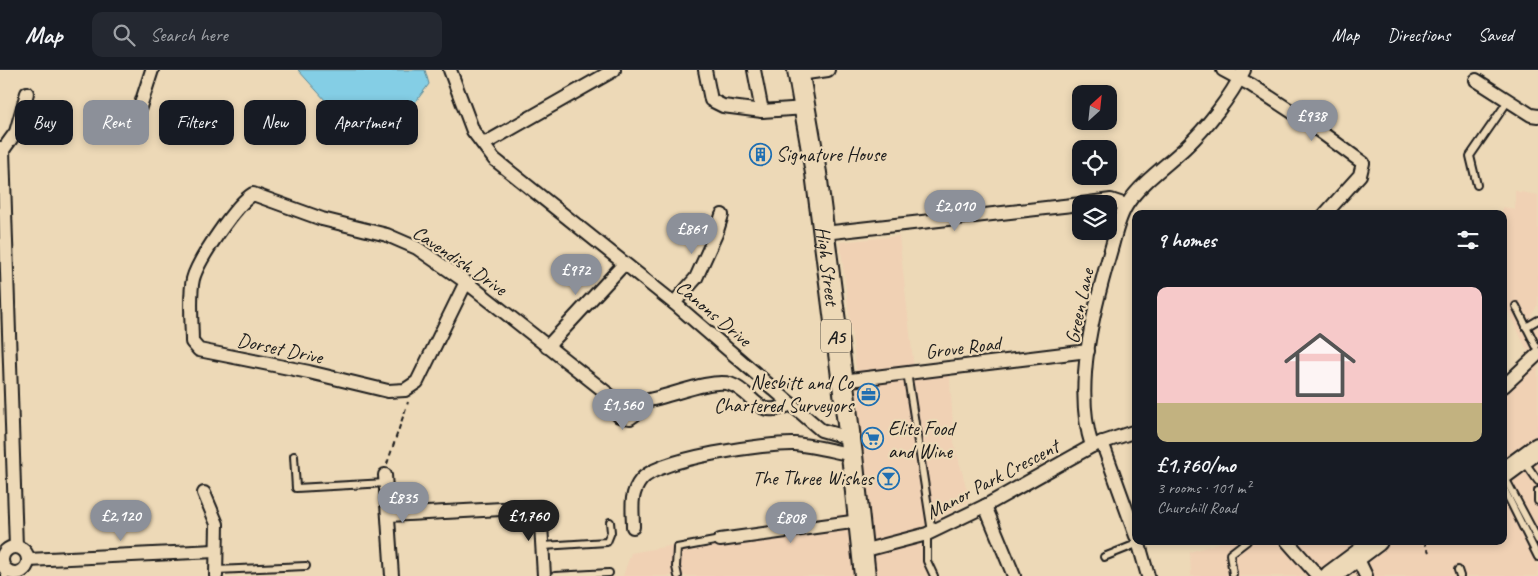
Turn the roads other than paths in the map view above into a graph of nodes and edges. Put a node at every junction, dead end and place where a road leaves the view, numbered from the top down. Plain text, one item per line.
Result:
1 (152, 70) edge
2 (450, 70) edge
3 (614, 70) edge
4 (705, 70) edge
5 (754, 70) edge
6 (828, 70) edge
7 (1223, 70) edge
8 (799, 72) edge
9 (1242, 74) edge
10 (1476, 80) dead end
11 (27, 93) dead end
12 (142, 100) edge
13 (1508, 101) junction
14 (806, 108) junction
15 (762, 111) junction
16 (1538, 116) edge
17 (484, 144) junction
18 (1, 149) edge
19 (1477, 185) dead end
20 (253, 194) joint
21 (1117, 202) edge
22 (1072, 205) edge
23 (1126, 205) junction
24 (1329, 210) edge
25 (722, 215) dead end
26 (824, 233) junction
27 (624, 264) junction
28 (466, 282) junction
29 (4, 283) edge
30 (674, 303) junction
31 (1516, 306) dead end
32 (1538, 320) edge
33 (1526, 326) junction
34 (547, 348) junction
35 (1537, 350) edge
36 (1088, 351) junction
37 (907, 372) junction
38 (842, 381) junction
39 (1507, 383) edge
40 (790, 404) junction
41 (1132, 432) edge
42 (1097, 444) junction
43 (851, 446) junction
44 (1531, 454) edge
45 (294, 456) dead end
46 (1507, 472) edge
47 (386, 479) joint
48 (1507, 480) edge
49 (1538, 481) edge
50 (1538, 491) edge
51 (204, 493) dead end
52 (1507, 495) edge
53 (1538, 501) edge
54 (985, 506) junction
55 (389, 515) junction
56 (859, 521) junction
57 (610, 522) dead end
58 (1132, 526) edge
59 (633, 527) dead end
60 (929, 533) junction
61 (720, 540) joint
62 (1538, 540) edge
63 (1132, 543) edge
64 (1139, 545) edge
65 (1242, 545) edge
66 (1291, 545) edge
67 (1371, 545) edge
68 (543, 546) junction
69 (16, 547) junction
70 (215, 551) junction
71 (862, 551) junction
72 (1356, 555) junction
73 (1538, 556) edge
74 (1104, 558) dead end
75 (28, 560) junction
76 (607, 564) dead end
77 (4, 566) edge
78 (306, 566) dead end
79 (216, 573) edge
80 (610, 574) edge
81 (1233, 574) dead end
82 (392, 576) edge
83 (544, 576) edge
84 (555, 576) edge
85 (678, 576) edge
86 (864, 576) edge
87 (934, 576) edge
88 (1014, 576) edge
89 (1148, 576) edge
90 (1318, 576) edge
91 (1330, 576) edge
92 (1366, 576) edge

1 - 12 street
2 - 17 street, Canons Drive
3 - 17 street
4 - 15 street
5 - 15 street
6 - 8 street
7 - 9 street
8 - 14 main road, High Street / A5
9 - 23 street, Green Lane
9 - 24 street
10 - 13 street
11 - 18 street
13 - 16 street
13 - 19 lane
14 - 15 street
14 - 26 main road, High Street / A5
17 - 27 street, Canons Drive
18 - 29 street
20 - 28 street, Cavendish Drive
20 - 28 street, Dorset Drive
21 - 23 street
22 - 26 street
23 - 36 street, Green Lane
25 - 30 street
26 - 38 main road, High Street / A5
27 - 30 street, Canons Drive
27 - 34 street
28 - 34 street, Cavendish Drive
29 - 69 street
30 - 40 street, Canons Drive
31 - 33 lane
32 - 33 lane
33 - 35 lane
34 - 40 street, Cavendish Drive
35 - 39 street
36 - 37 street, Grove Road
36 - 42 street, Green Lane
37 - 38 street, Grove Road
37 - 60 lane
38 - 43 main road, High Street / A5
40 - 43 street, Canons Drive
41 - 42 street, Manor Park Crescent
42 - 54 street, Manor Park Crescent
42 - 58 street, Green Lane
43 - 56 main road, High Street / A5
43 - 59 street
44 - 46 main road
44 - 49 lane
45 - 47 lane
47 - 55 street
48 - 62 lane
50 - 53 lane
51 - 70 street
52 - 73 lane
54 - 60 street, Manor Park Crescent
54 - 88 street
55 - 68 street
55 - 82 street
56 - 61 street
56 - 71 main road, High Street / A5
57 - 68 lane
60 - 71 street, Manor Park Crescent
60 - 87 lane
61 - 85 lane
63 - 74 lane
64 - 89 street, Green Lane
65 - 81 lane
66 - 90 street
67 - 72 main road
68 - 83 street
69 - 75 street
69 - 77 street
70 - 75 street
70 - 79 street
71 - 86 main road, High Street / A5
72 - 91 main road
72 - 92 street
75 - 77 street
76 - 80 lane
78 - 79 lane
80 - 84 lane

